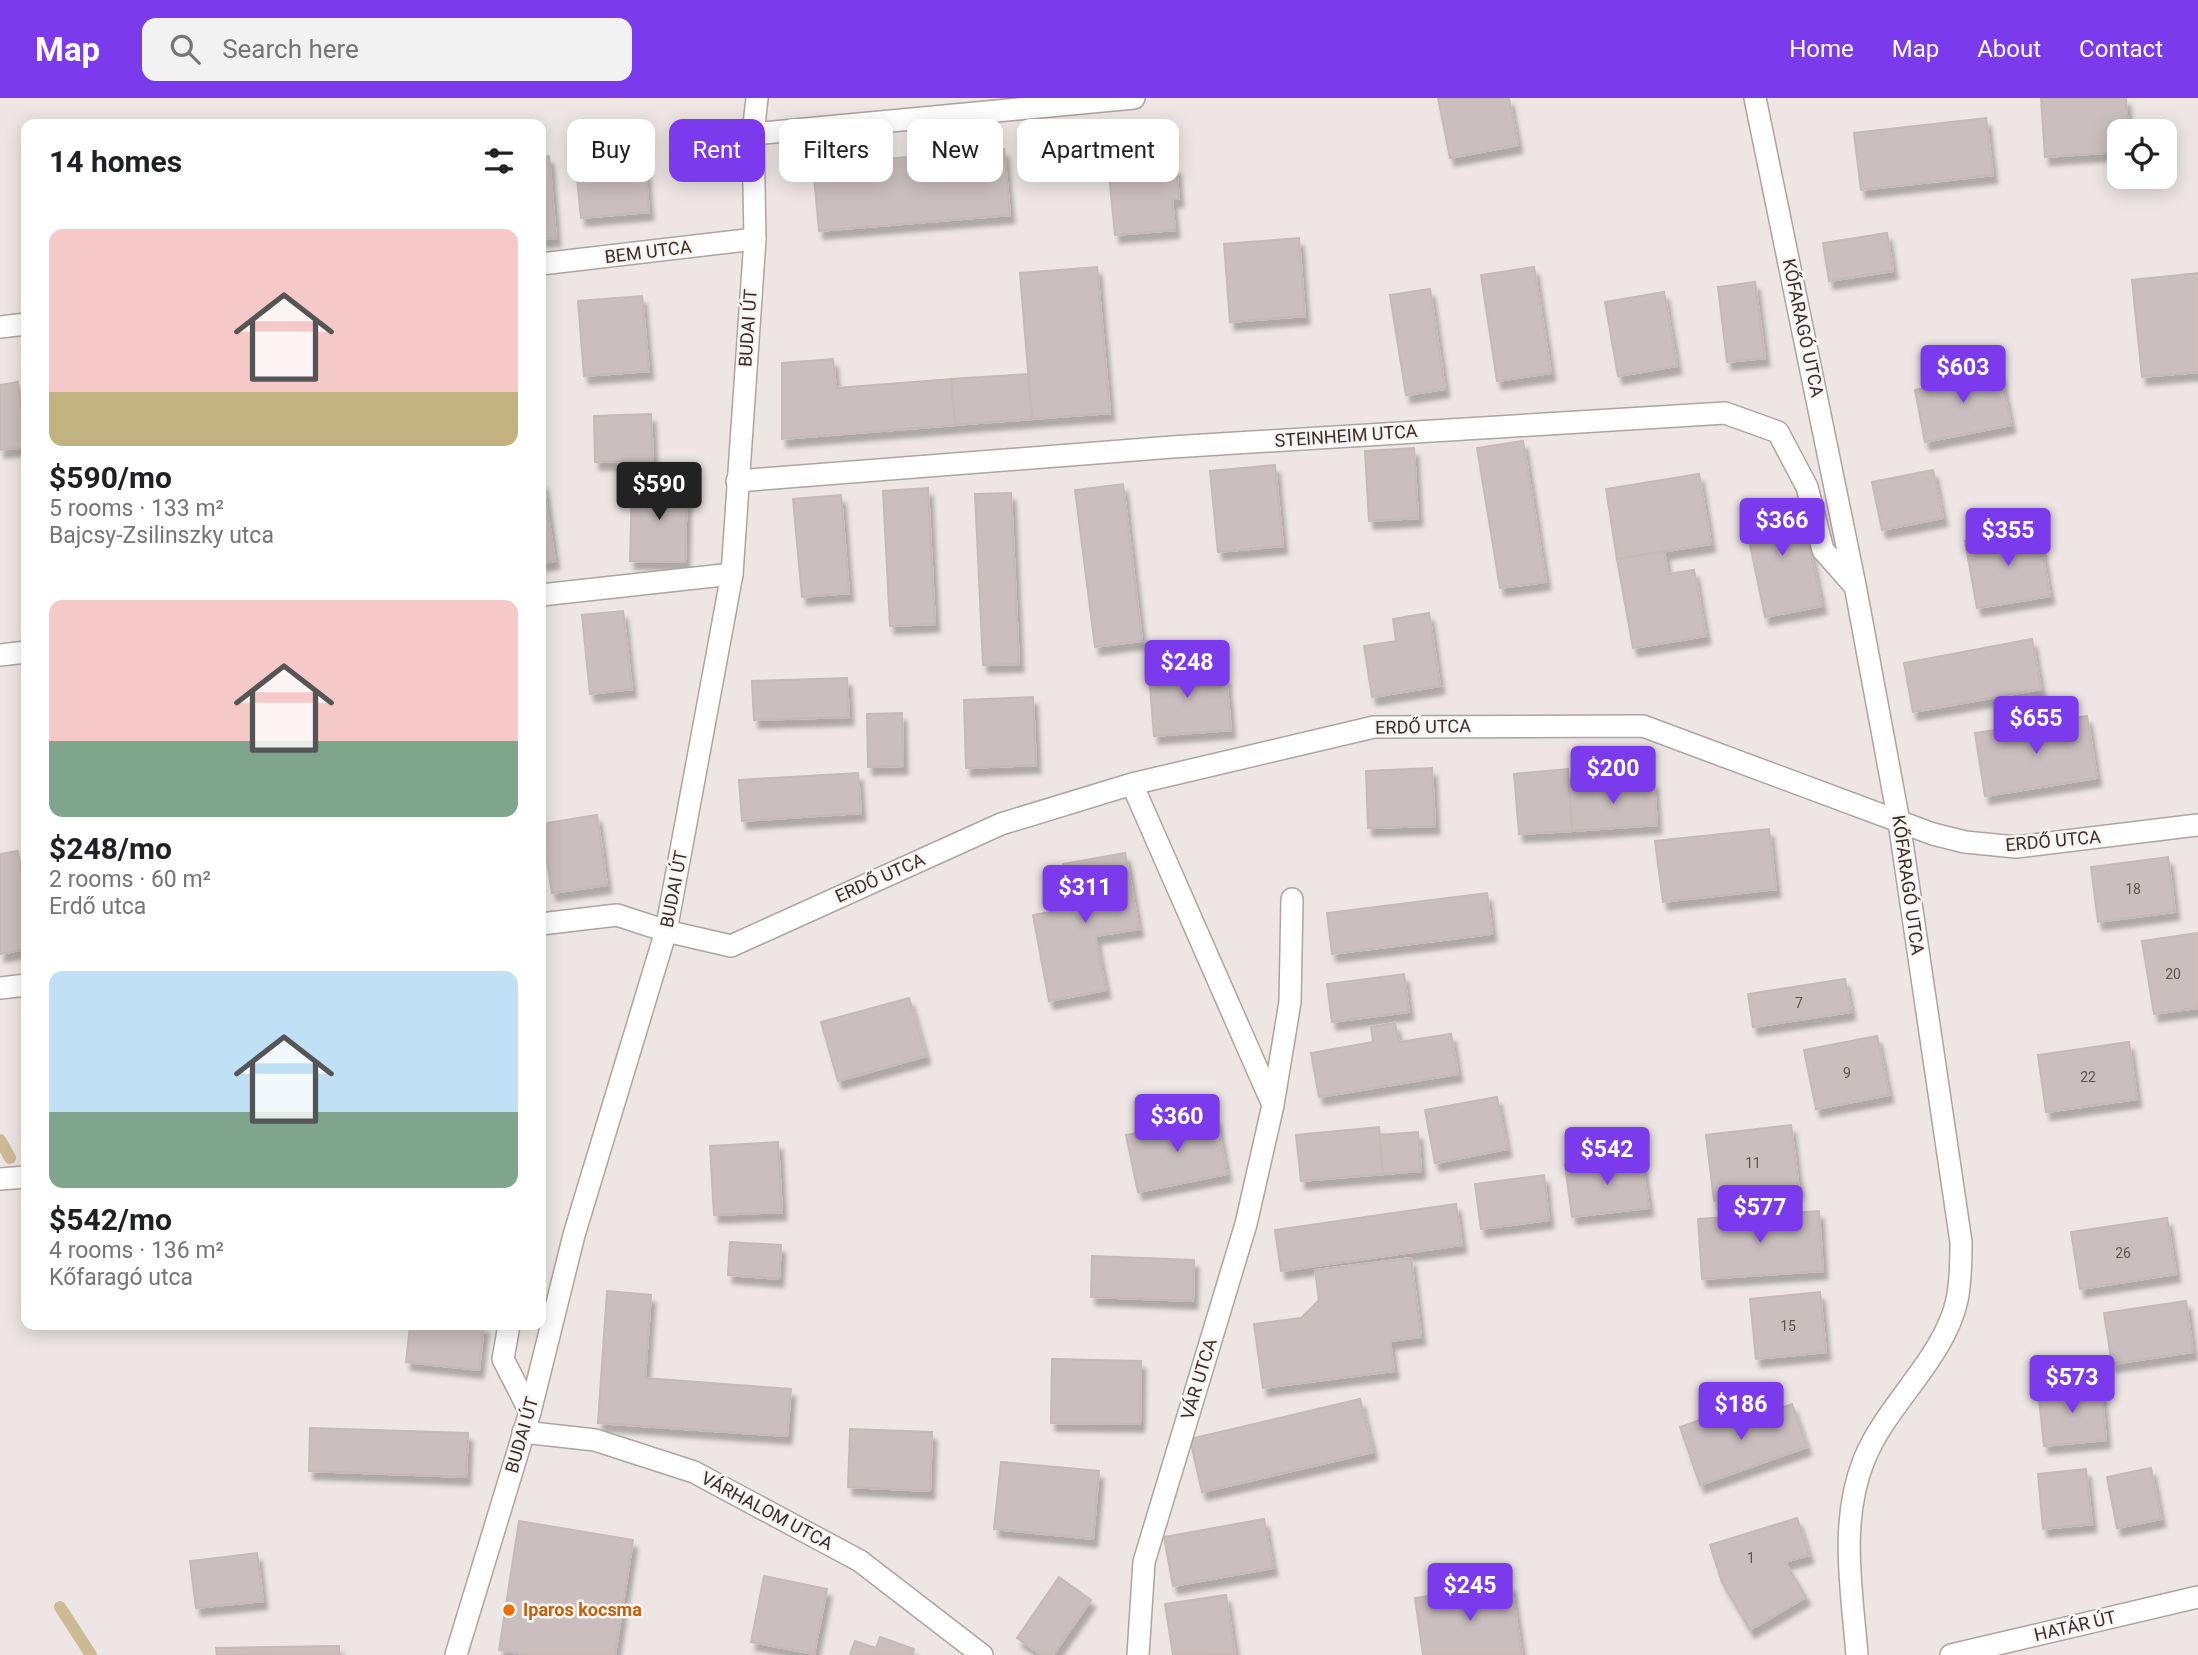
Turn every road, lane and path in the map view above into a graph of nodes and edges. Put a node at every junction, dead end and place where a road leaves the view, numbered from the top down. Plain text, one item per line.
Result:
1 (757, 98) edge
2 (1134, 98) edge
3 (1755, 98) edge
4 (755, 119) edge
5 (765, 133) edge
6 (754, 182) edge
7 (755, 239) junction
8 (546, 263) edge
9 (21, 325) edge
10 (0, 327) edge
11 (737, 481) junction
12 (732, 574) junction
13 (1855, 585) junction
14 (546, 594) edge
15 (21, 653) edge
16 (0, 655) edge
17 (1132, 784) junction
18 (1899, 822) junction
19 (2198, 825) edge
20 (1292, 899) dead end
21 (546, 923) edge
22 (666, 931) junction
23 (21, 986) edge
24 (0, 988) edge
25 (1273, 1105) junction
26 (21, 1177) edge
27 (0, 1179) edge
28 (508, 1330) edge
29 (527, 1422) junction
30 (2198, 1597) edge
31 (456, 1655) edge
32 (982, 1655) edge
33 (1138, 1655) edge
34 (1857, 1655) edge
35 (1951, 1655) edge

1 - 4 street, BUDAI ÚT
2 - 5 street
3 - 13 street, KŐFARAGÓ UTCA
6 - 7 street, BUDAI ÚT
7 - 8 street, BEM UTCA
7 - 11 street, BUDAI ÚT
9 - 10 street
11 - 12 street, BUDAI ÚT
11 - 13 street, STEINHEIM UTCA
12 - 14 street
12 - 22 street, BUDAI ÚT
13 - 18 street, KŐFARAGÓ UTCA
15 - 16 street
17 - 18 street, ERDŐ UTCA
17 - 22 street, ERDŐ UTCA
17 - 25 street
18 - 19 street, ERDŐ UTCA
18 - 34 street, KŐFARAGÓ UTCA
20 - 25 street, VÁR UTCA
21 - 22 street, ERDŐ UTCA
22 - 29 street, BUDAI ÚT
23 - 24 street
25 - 33 street, VÁR UTCA
26 - 27 street
28 - 29 street
29 - 31 street, BUDAI ÚT
29 - 32 street, VÁRHALOM UTCA
30 - 35 street, HATÁR ÚT

